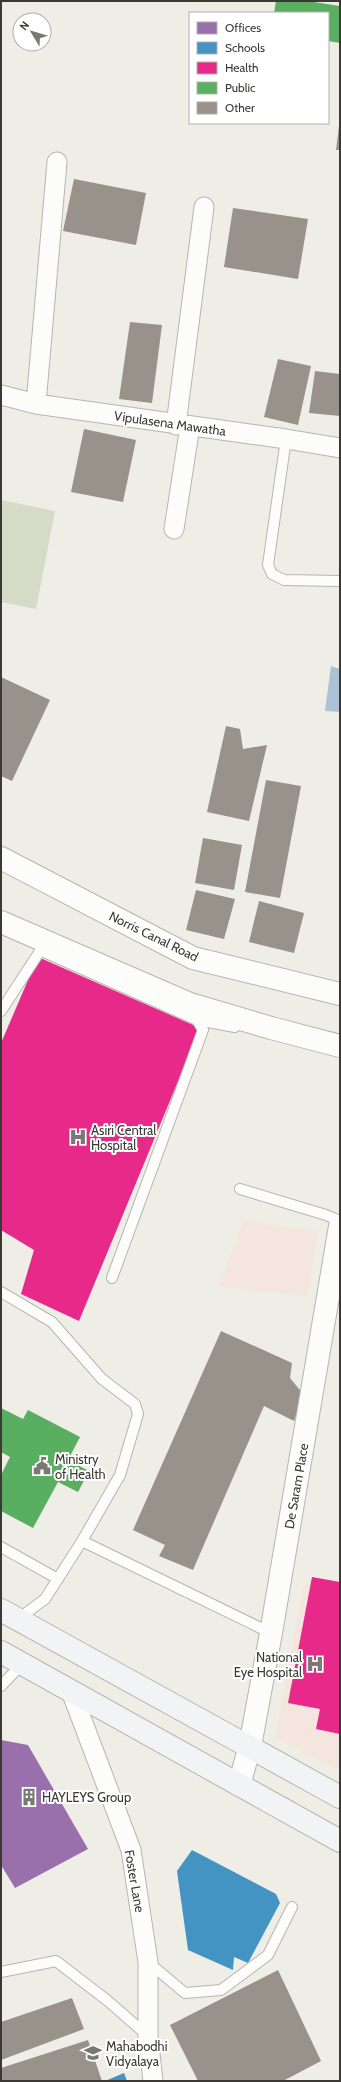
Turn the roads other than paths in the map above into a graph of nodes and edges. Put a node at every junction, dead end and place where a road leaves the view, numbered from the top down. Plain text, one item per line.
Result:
1 (58, 162) dead end
2 (204, 207) dead end
3 (1, 395) edge
4 (36, 404) junction
5 (183, 425) junction
6 (286, 438) junction
7 (340, 448) edge
8 (174, 529) dead end
9 (340, 581) edge
10 (1, 858) edge
11 (1, 922) edge
12 (1, 926) edge
13 (40, 951) junction
14 (340, 994) edge
15 (1, 1011) edge
16 (197, 1020) junction
17 (271, 1028) junction
18 (340, 1046) edge
19 (240, 1189) dead end
20 (340, 1221) edge
21 (340, 1226) edge
22 (112, 1278) dead end
23 (335, 1282) edge
24 (1, 1292) edge
25 (82, 1542) junction
26 (1, 1548) edge
27 (58, 1579) junction
28 (10, 1614) edge
29 (271, 1632) junction
30 (1, 1652) edge
31 (22, 1664) junction
32 (1, 1686) edge
33 (71, 1691) junction
34 (250, 1746) junction
35 (239, 1785) junction
36 (340, 1797) edge
37 (340, 1841) edge
38 (292, 1907) dead end
39 (148, 1962) junction
40 (1, 1972) edge
41 (148, 2036) junction
42 (153, 2081) edge

1 - 4 street
2 - 5 street
3 - 4 street, Vipulasena Mawatha
4 - 5 street, Vipulasena Mawatha
5 - 6 street, Vipulasena Mawatha
5 - 8 street
6 - 7 street, Vipulasena Mawatha
6 - 9 lane
10 - 14 street, Norris Canal Road
11 - 17 street
12 - 13 lane
13 - 15 lane
13 - 16 lane
16 - 17 lane
16 - 22 lane
17 - 18 street
19 - 20 lane
21 - 23 street, De Saram Place
23 - 29 street, De Saram Place
24 - 25 lane
25 - 27 lane
25 - 29 lane
26 - 27 lane
27 - 28 lane
28 - 34 main road
29 - 34 street, De Saram Place
30 - 31 main road
31 - 32 lane
31 - 33 main road
33 - 35 main road
33 - 39 street, Foster Lane
34 - 35 street, De Saram Place
34 - 36 main road
35 - 37 main road
38 - 39 lane
39 - 41 street, Foster Lane
40 - 41 lane
41 - 42 street, Foster Lane

